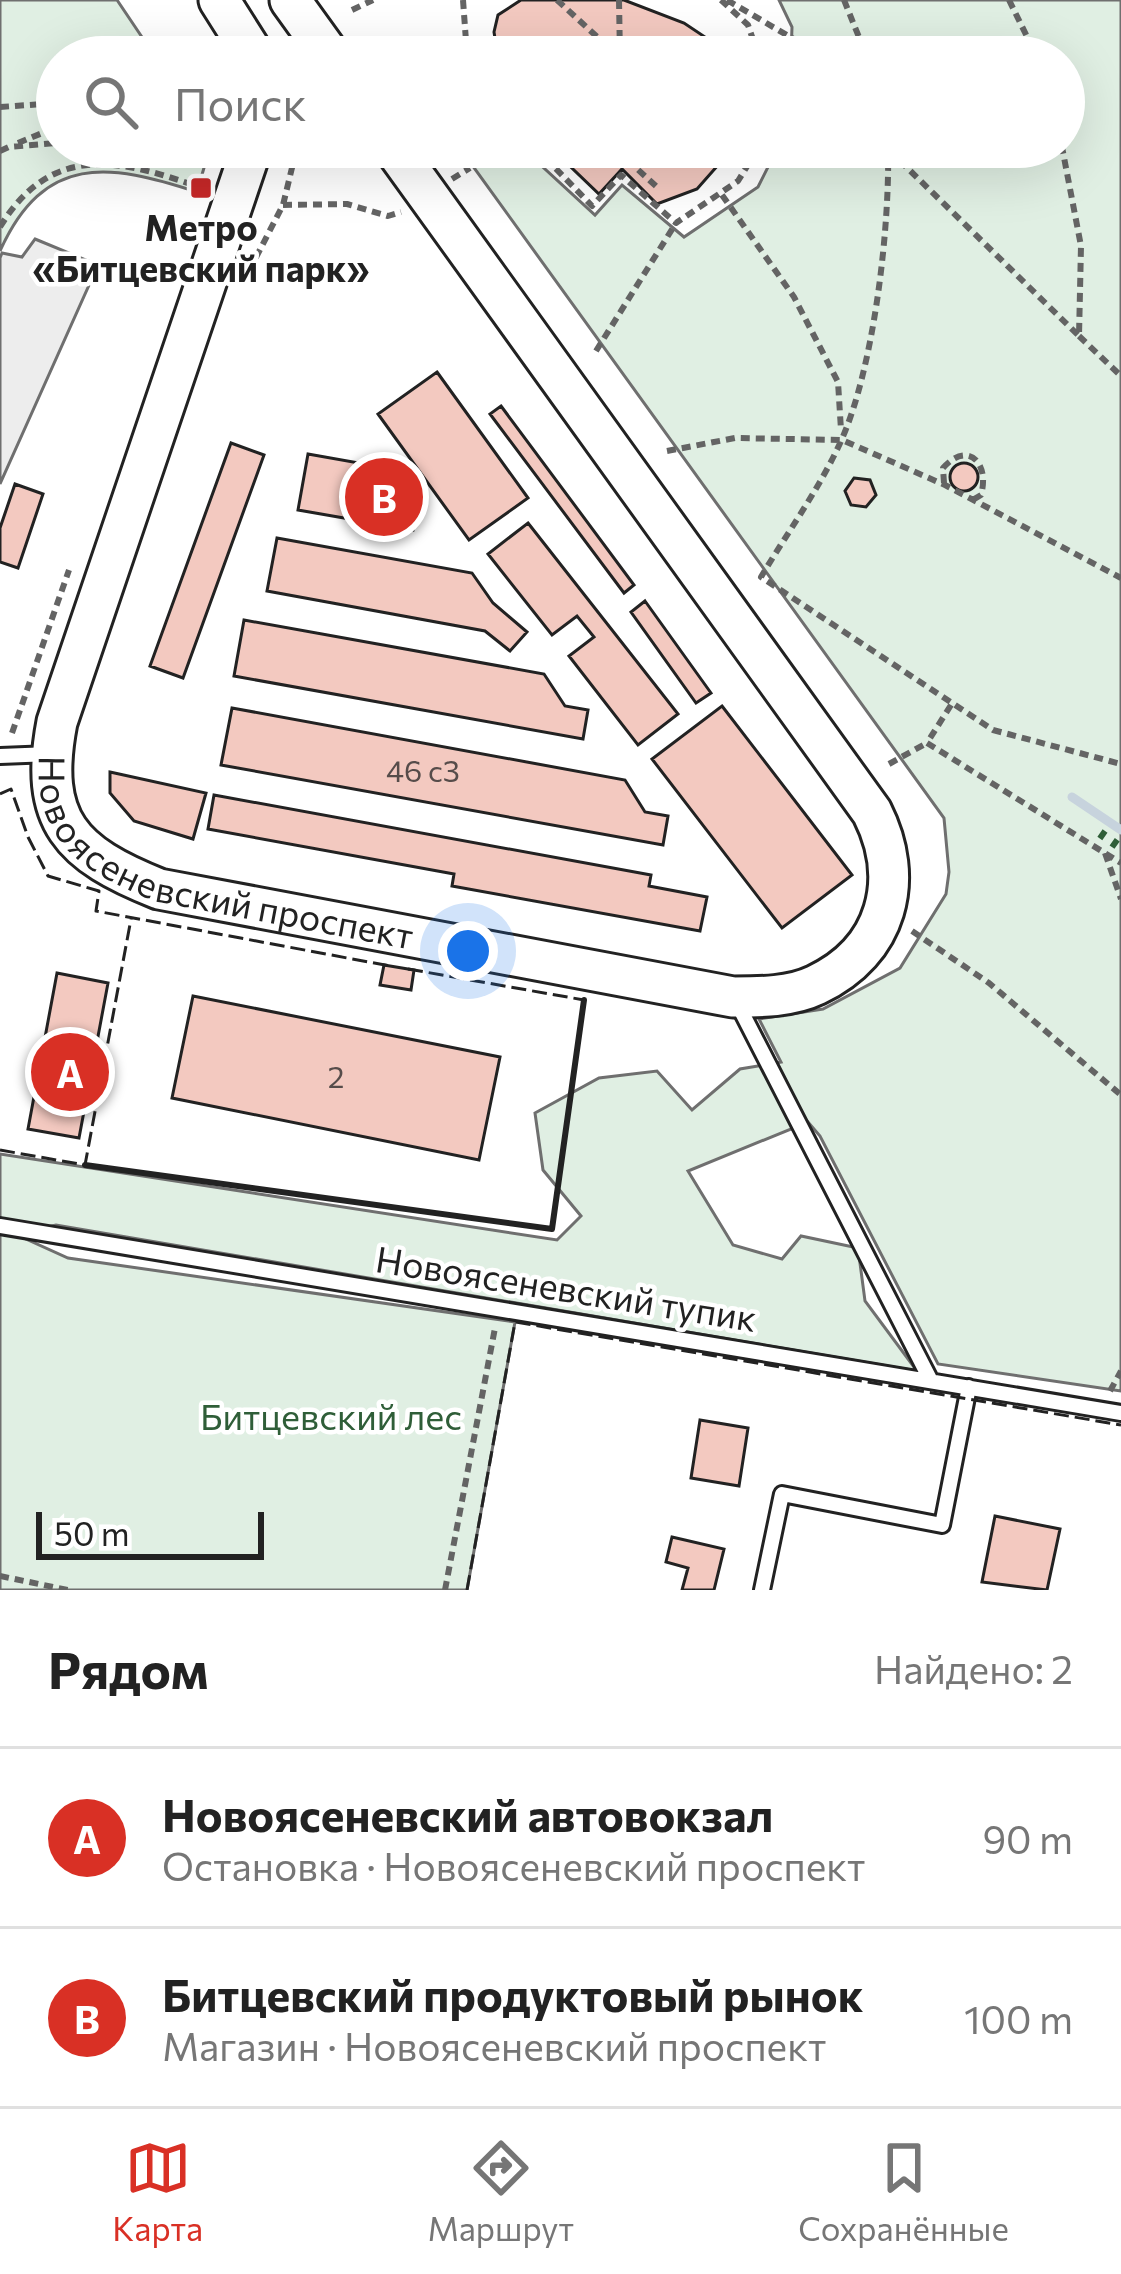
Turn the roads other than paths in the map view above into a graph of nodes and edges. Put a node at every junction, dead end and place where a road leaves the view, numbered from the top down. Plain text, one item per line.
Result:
1 (219, 0) edge
2 (290, 0) edge
3 (242, 36) edge
4 (316, 36) edge
5 (245, 168) edge
6 (407, 168) edge
7 (50, 754) junction
8 (0, 757) edge
9 (734, 997) junction
10 (0, 1226) edge
11 (931, 1381) junction
12 (969, 1387) junction
13 (1121, 1414) edge
14 (762, 1590) edge

1 - 3 street
2 - 4 street
5 - 7 street, Новоясеневский проспект
6 - 9 street, Новоясеневский проспект
7 - 8 lane
7 - 9 street, Новоясеневский проспект
9 - 11 lane
10 - 11 lane, Новоясеневский тупик
11 - 12 lane, Новоясеневский тупик
12 - 13 lane, Новоясеневский тупик
12 - 14 lane

